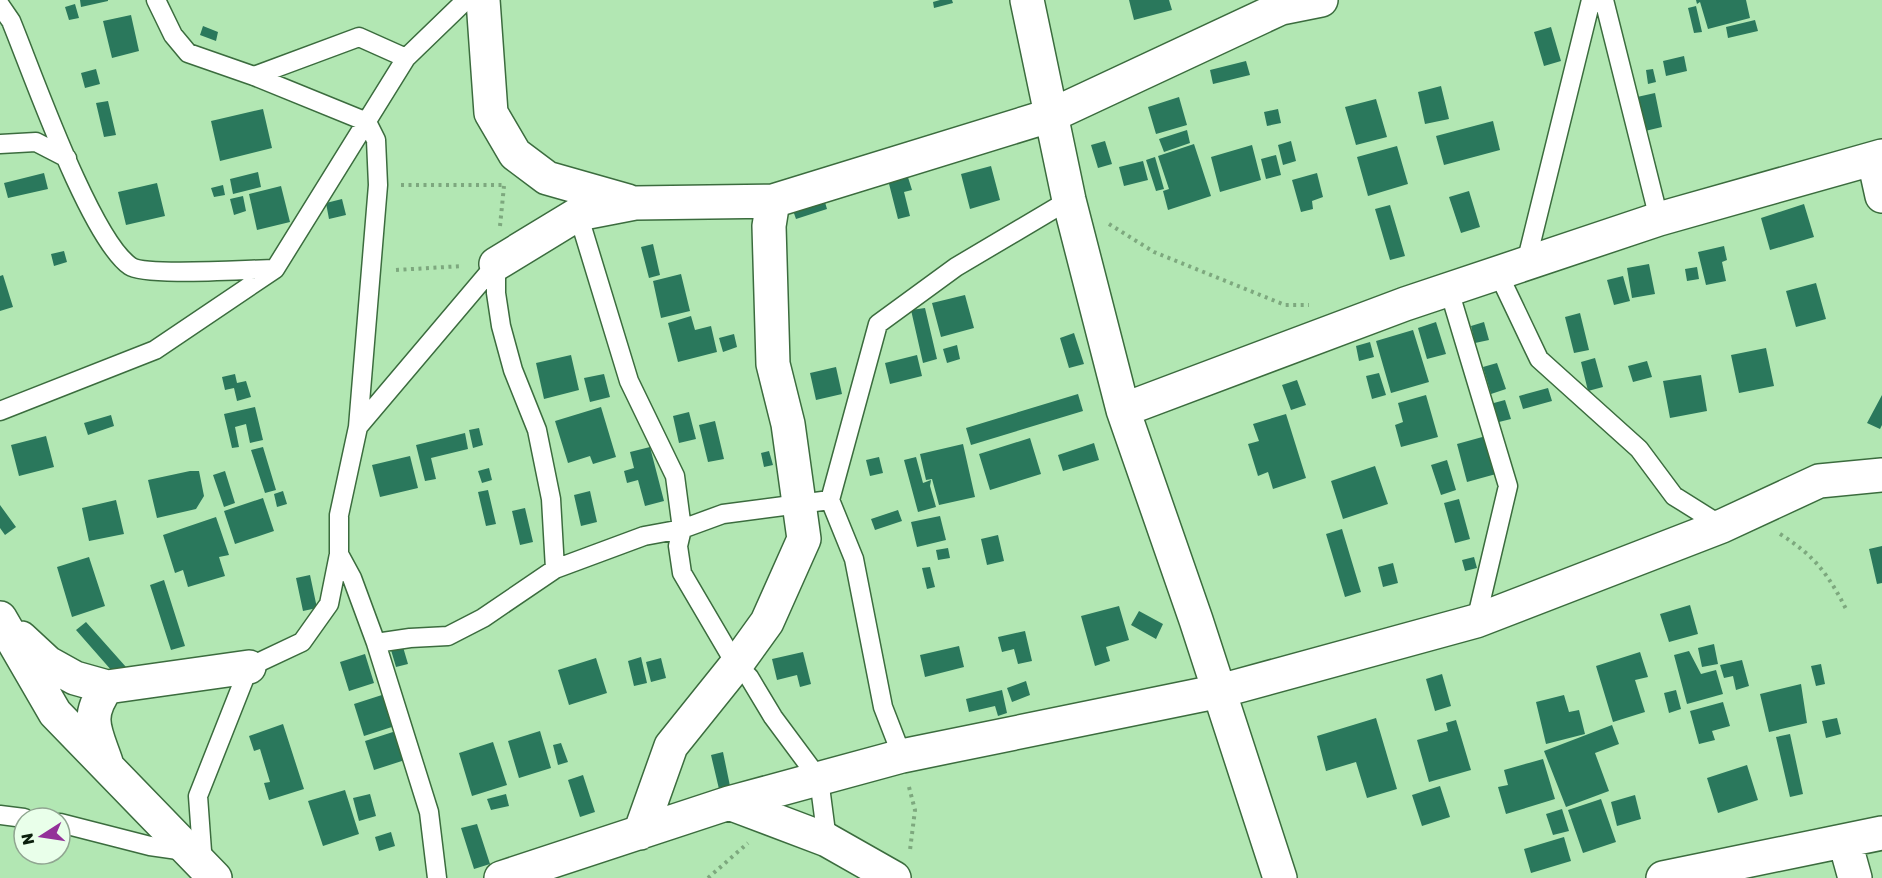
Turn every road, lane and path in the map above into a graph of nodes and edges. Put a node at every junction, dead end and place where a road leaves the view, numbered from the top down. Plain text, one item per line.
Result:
1 (156, 0) edge
2 (466, 0) edge
3 (483, 0) edge
4 (1027, 0) edge
5 (1321, 0) edge
6 (1591, 0) edge
7 (1604, 0) edge
8 (1280, 4) edge
9 (0, 5) edge
10 (406, 58) junction
11 (254, 76) junction
12 (1052, 115) junction
13 (367, 122) junction
14 (509, 143) junction
15 (0, 144) edge
16 (67, 158) junction
17 (1878, 158) edge
18 (547, 178) junction
19 (378, 185) junction
20 (504, 185) junction
21 (1882, 196) edge
22 (1069, 200) junction
23 (773, 201) junction
24 (635, 203) junction
25 (578, 214) junction
26 (1659, 219) junction
27 (496, 264) junction
28 (1512, 268) junction
29 (274, 269) junction
30 (372, 271) junction
31 (1449, 290) junction
32 (1318, 305) dead end
33 (1123, 410) junction
34 (0, 411) edge
35 (358, 428) junction
36 (1882, 475) edge
37 (814, 502) junction
38 (1722, 526) junction
39 (682, 529) junction
40 (1775, 532) dead end
41 (339, 554) junction
42 (555, 569) junction
43 (1847, 611) dead end
44 (0, 618) edge
45 (1476, 621) junction
46 (376, 643) junction
47 (736, 665) junction
48 (249, 667) junction
49 (107, 687) junction
50 (1220, 691) junction
51 (902, 756) junction
52 (108, 767) junction
53 (819, 779) junction
54 (729, 803) junction
55 (72, 826) edge
56 (640, 832) junction
57 (1882, 833) edge
58 (828, 840) junction
59 (1845, 842) junction
60 (203, 865) edge
61 (902, 867) edge
62 (437, 878) edge
63 (501, 878) edge
64 (1280, 878) edge
65 (1663, 878) edge
66 (1855, 878) edge

1 - 11 lane
2 - 10 lane
3 - 14 street
4 - 12 street
5 - 8 street
6 - 28 lane
7 - 26 lane
8 - 12 street
9 - 16 lane
10 - 11 lane
10 - 13 lane
11 - 13 lane
12 - 22 street
12 - 23 street
13 - 19 lane
13 - 29 lane
14 - 18 street
14 - 20 path
15 - 16 lane
16 - 29 lane
17 - 21 street
17 - 26 street
18 - 20 path
18 - 24 street
19 - 20 path
19 - 30 lane
20 - 27 path
22 - 32 path
22 - 33 street
22 - 37 lane
23 - 24 street
23 - 37 street
24 - 25 street
25 - 27 street
25 - 39 lane
26 - 28 street
27 - 30 path
27 - 35 lane
27 - 42 lane
28 - 31 street
28 - 38 lane
29 - 34 lane
30 - 35 lane
31 - 33 street
31 - 45 lane
33 - 50 street
35 - 41 lane
36 - 38 street
37 - 39 lane
37 - 47 street
37 - 51 lane
38 - 45 street
39 - 42 lane
39 - 47 lane
40 - 43 path
41 - 46 lane
41 - 48 lane
42 - 46 lane
44 - 49 street
44 - 52 street
45 - 50 street
46 - 62 lane
47 - 53 lane
47 - 56 street
48 - 49 street
48 - 60 lane
49 - 52 street
50 - 51 street
50 - 64 street
51 - 53 street
51 - 61 path
52 - 60 street
53 - 54 street
53 - 58 lane
54 - 56 street
54 - 58 street
55 - 60 lane
56 - 63 street
57 - 59 street
58 - 61 street
59 - 65 street
59 - 66 street

